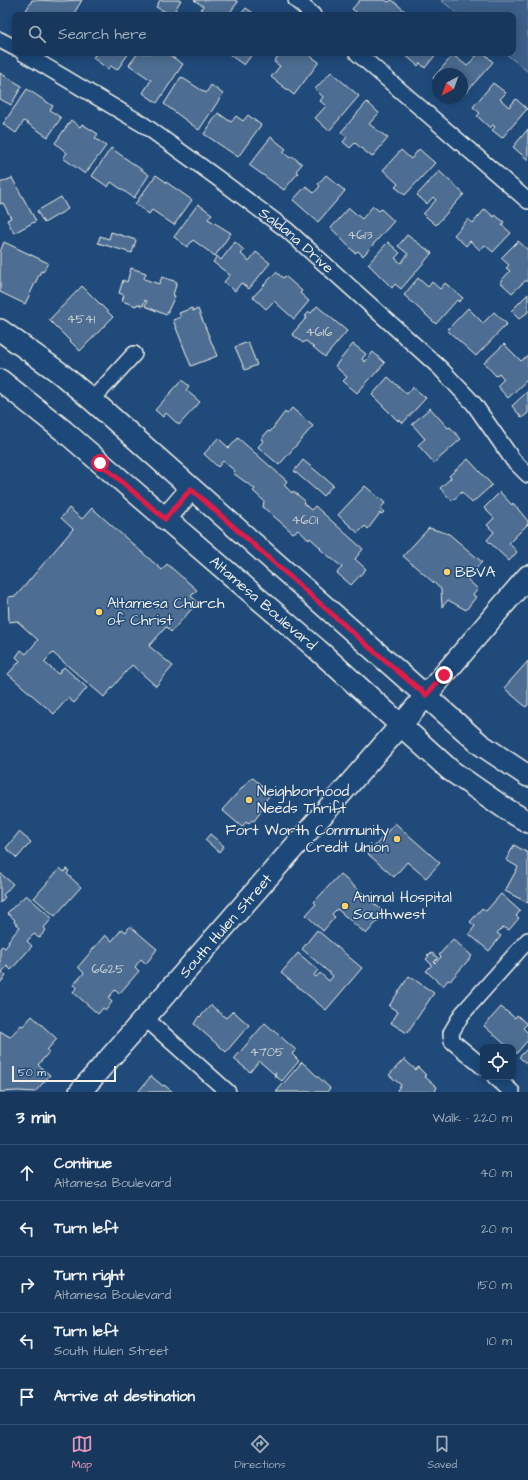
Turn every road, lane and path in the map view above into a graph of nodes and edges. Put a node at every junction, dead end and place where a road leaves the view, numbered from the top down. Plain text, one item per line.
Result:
1 (296, 0) edge
2 (310, 12) edge
3 (0, 40) edge
4 (12, 46) edge
5 (28, 56) edge
6 (360, 56) edge
7 (528, 201) edge
8 (0, 330) edge
9 (134, 354) dead end
10 (0, 380) edge
11 (92, 400) junction
12 (528, 475) edge
13 (191, 489) junction
14 (165, 519) junction
15 (528, 576) edge
16 (426, 695) junction
17 (401, 725) junction
18 (528, 776) edge
19 (528, 822) edge
20 (528, 940) edge
21 (144, 1017) junction
22 (480, 1064) edge
23 (498, 1080) edge
24 (80, 1092) edge
25 (228, 1092) edge
26 (512, 1092) edge

1 - 2 street
3 - 4 street
5 - 12 street, Saldana Drive
6 - 7 street
8 - 11 main road
9 - 11 street
10 - 14 main road, Altamesa Boulevard
11 - 13 main road
13 - 14 main road
13 - 16 main road
14 - 17 main road, Altamesa Boulevard
15 - 16 main road, South Hulen Street
16 - 17 main road, South Hulen Street
16 - 18 main road
17 - 19 main road, Altamesa Boulevard
17 - 21 main road, South Hulen Street
20 - 22 street
21 - 24 main road, South Hulen Street
21 - 25 street
23 - 26 street

